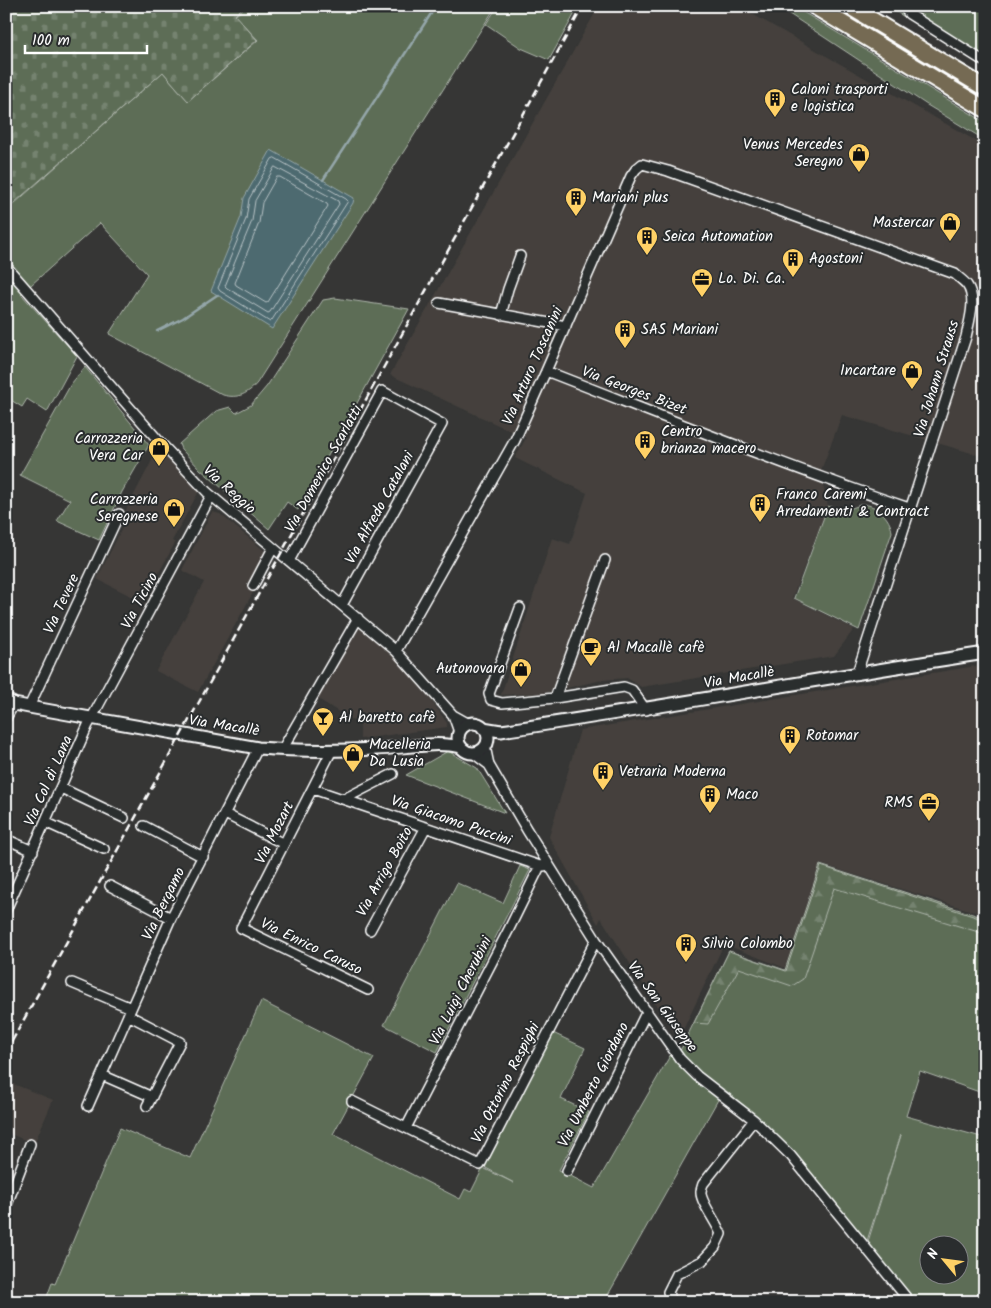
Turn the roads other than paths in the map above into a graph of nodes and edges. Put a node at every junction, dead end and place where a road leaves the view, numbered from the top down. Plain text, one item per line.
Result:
1 (814, 6) edge
2 (850, 6) edge
3 (903, 6) edge
4 (985, 62) edge
5 (985, 88) edge
6 (985, 109) edge
7 (723, 190) joint
8 (520, 256) dead end
9 (6, 266) edge
10 (439, 303) dead end
11 (501, 315) junction
12 (566, 326) junction
13 (546, 371) junction
14 (382, 390) joint
15 (211, 496) junction
16 (909, 508) junction
17 (119, 514) dead end
18 (274, 548) junction
19 (605, 560) dead end
20 (289, 561) junction
21 (253, 586) dead end
22 (342, 605) junction
23 (520, 608) dead end
24 (358, 618) junction
25 (396, 650) junction
26 (985, 653) edge
27 (857, 673) junction
28 (555, 698) junction
29 (10, 702) edge
30 (29, 706) junction
31 (646, 710) junction
32 (453, 715) junction
33 (6, 718) edge
34 (92, 718) junction
35 (469, 724) junction
36 (483, 728) junction
37 (498, 732) junction
38 (459, 733) junction
39 (440, 744) junction
40 (486, 744) junction
41 (461, 747) junction
42 (258, 748) junction
43 (282, 750) junction
44 (332, 750) junction
45 (473, 753) junction
46 (489, 765) junction
47 (393, 774) dead end
48 (61, 788) junction
49 (313, 789) junction
50 (344, 799) junction
51 (225, 814) junction
52 (124, 818) dead end
53 (45, 822) junction
54 (144, 826) dead end
55 (426, 827) junction
56 (6, 839) edge
57 (284, 844) junction
58 (104, 849) dead end
59 (33, 850) junction
60 (203, 857) junction
61 (549, 865) junction
62 (540, 866) junction
63 (110, 886) dead end
64 (6, 910) edge
65 (171, 918) junction
66 (241, 928) joint
67 (370, 930) dead end
68 (596, 940) junction
69 (72, 983) dead end
70 (368, 990) dead end
71 (129, 1011) junction
72 (647, 1012) junction
73 (102, 1075) junction
74 (152, 1097) junction
75 (352, 1101) dead end
76 (88, 1106) dead end
77 (147, 1106) dead end
78 (754, 1120) junction
79 (406, 1128) junction
80 (30, 1144) dead end
81 (567, 1171) dead end
82 (7, 1202) edge
83 (671, 1302) edge
84 (910, 1302) edge

1 - 6 highway
2 - 5 highway
3 - 4 street
7 - 12 street, Via Arturo Toscanini
7 - 16 street, Via Johann Strauss
8 - 11 street
9 - 15 street, Via Reggio
10 - 11 street
11 - 12 street
12 - 13 street, Via Arturo Toscanini
13 - 16 street, Via Georges Bizet
13 - 25 street, Via Arturo Toscanini
14 - 20 street, Via Domenico Scarlatti
14 - 22 street, Via Alfredo Catalani
15 - 18 street, Via Reggio
15 - 34 street, Via Ticino
16 - 27 street, Via Johann Strauss
17 - 30 street, Via Tevere
18 - 20 street, Via Reggio
18 - 21 street
19 - 28 street
20 - 22 street, Via Reggio
22 - 24 street, Via Reggio
23 - 28 street
24 - 25 street, Via Reggio
24 - 43 street
25 - 32 street, Via Reggio
26 - 27 street, Via Macallè
27 - 31 street, Via Macallè
28 - 31 street
29 - 30 street, Via Macallè
29 - 33 street
30 - 34 street, Via Macallè
31 - 37 street, Via Macallè
32 - 35 street, Via Reggio
32 - 38 street, Via Reggio
34 - 42 street, Via Macallè
34 - 48 street, Via Col di Lana
35 - 36 street
35 - 38 street
36 - 37 street, Via Macallè
36 - 40 street
37 - 40 street
38 - 39 street, Via Macallè
38 - 41 street
39 - 41 street, Via Macallè
39 - 44 street, Via Macallè
40 - 45 street
40 - 46 street, Via San Giuseppe
41 - 45 street
42 - 43 street, Via Macallè
42 - 51 street, Via Bergamo
43 - 44 street, Via Macallè
44 - 49 street, Via Mozart
45 - 46 street, Via San Giuseppe
46 - 61 street, Via San Giuseppe
47 - 50 street, Via Giacomo Puccini
48 - 52 street
48 - 53 street, Via Col di Lana
49 - 50 street, Via Giacomo Puccini
49 - 57 street, Via Mozart
50 - 55 street, Via Giacomo Puccini
51 - 57 street
51 - 60 street, Via Bergamo
53 - 58 street
53 - 59 street, Via Col di Lana
54 - 60 street
55 - 62 street, Via Giacomo Puccini
55 - 67 street, Via Arrigo Boito
56 - 59 street
57 - 66 street, Via Mozart
59 - 64 street, Via Col di Lana
60 - 65 street, Via Bergamo
61 - 62 street, Via Giacomo Puccini
61 - 68 street, Via San Giuseppe
62 - 79 street, Via Luigi Cherubini
63 - 65 street
65 - 71 street, Via Bergamo
66 - 70 street, Via Enrico Caruso
68 - 72 street, Via San Giuseppe
68 - 79 street, Via Ottorino Respighi
69 - 71 street
71 - 73 street, Via Bergamo
71 - 74 street
72 - 78 street, Via San Giuseppe
72 - 81 street, Via Umberto Giordano
73 - 74 street
73 - 76 street, Via Bergamo
74 - 77 street
75 - 79 street, Via Ottorino Respighi
78 - 83 street
78 - 84 street, Via San Giuseppe
80 - 82 street

